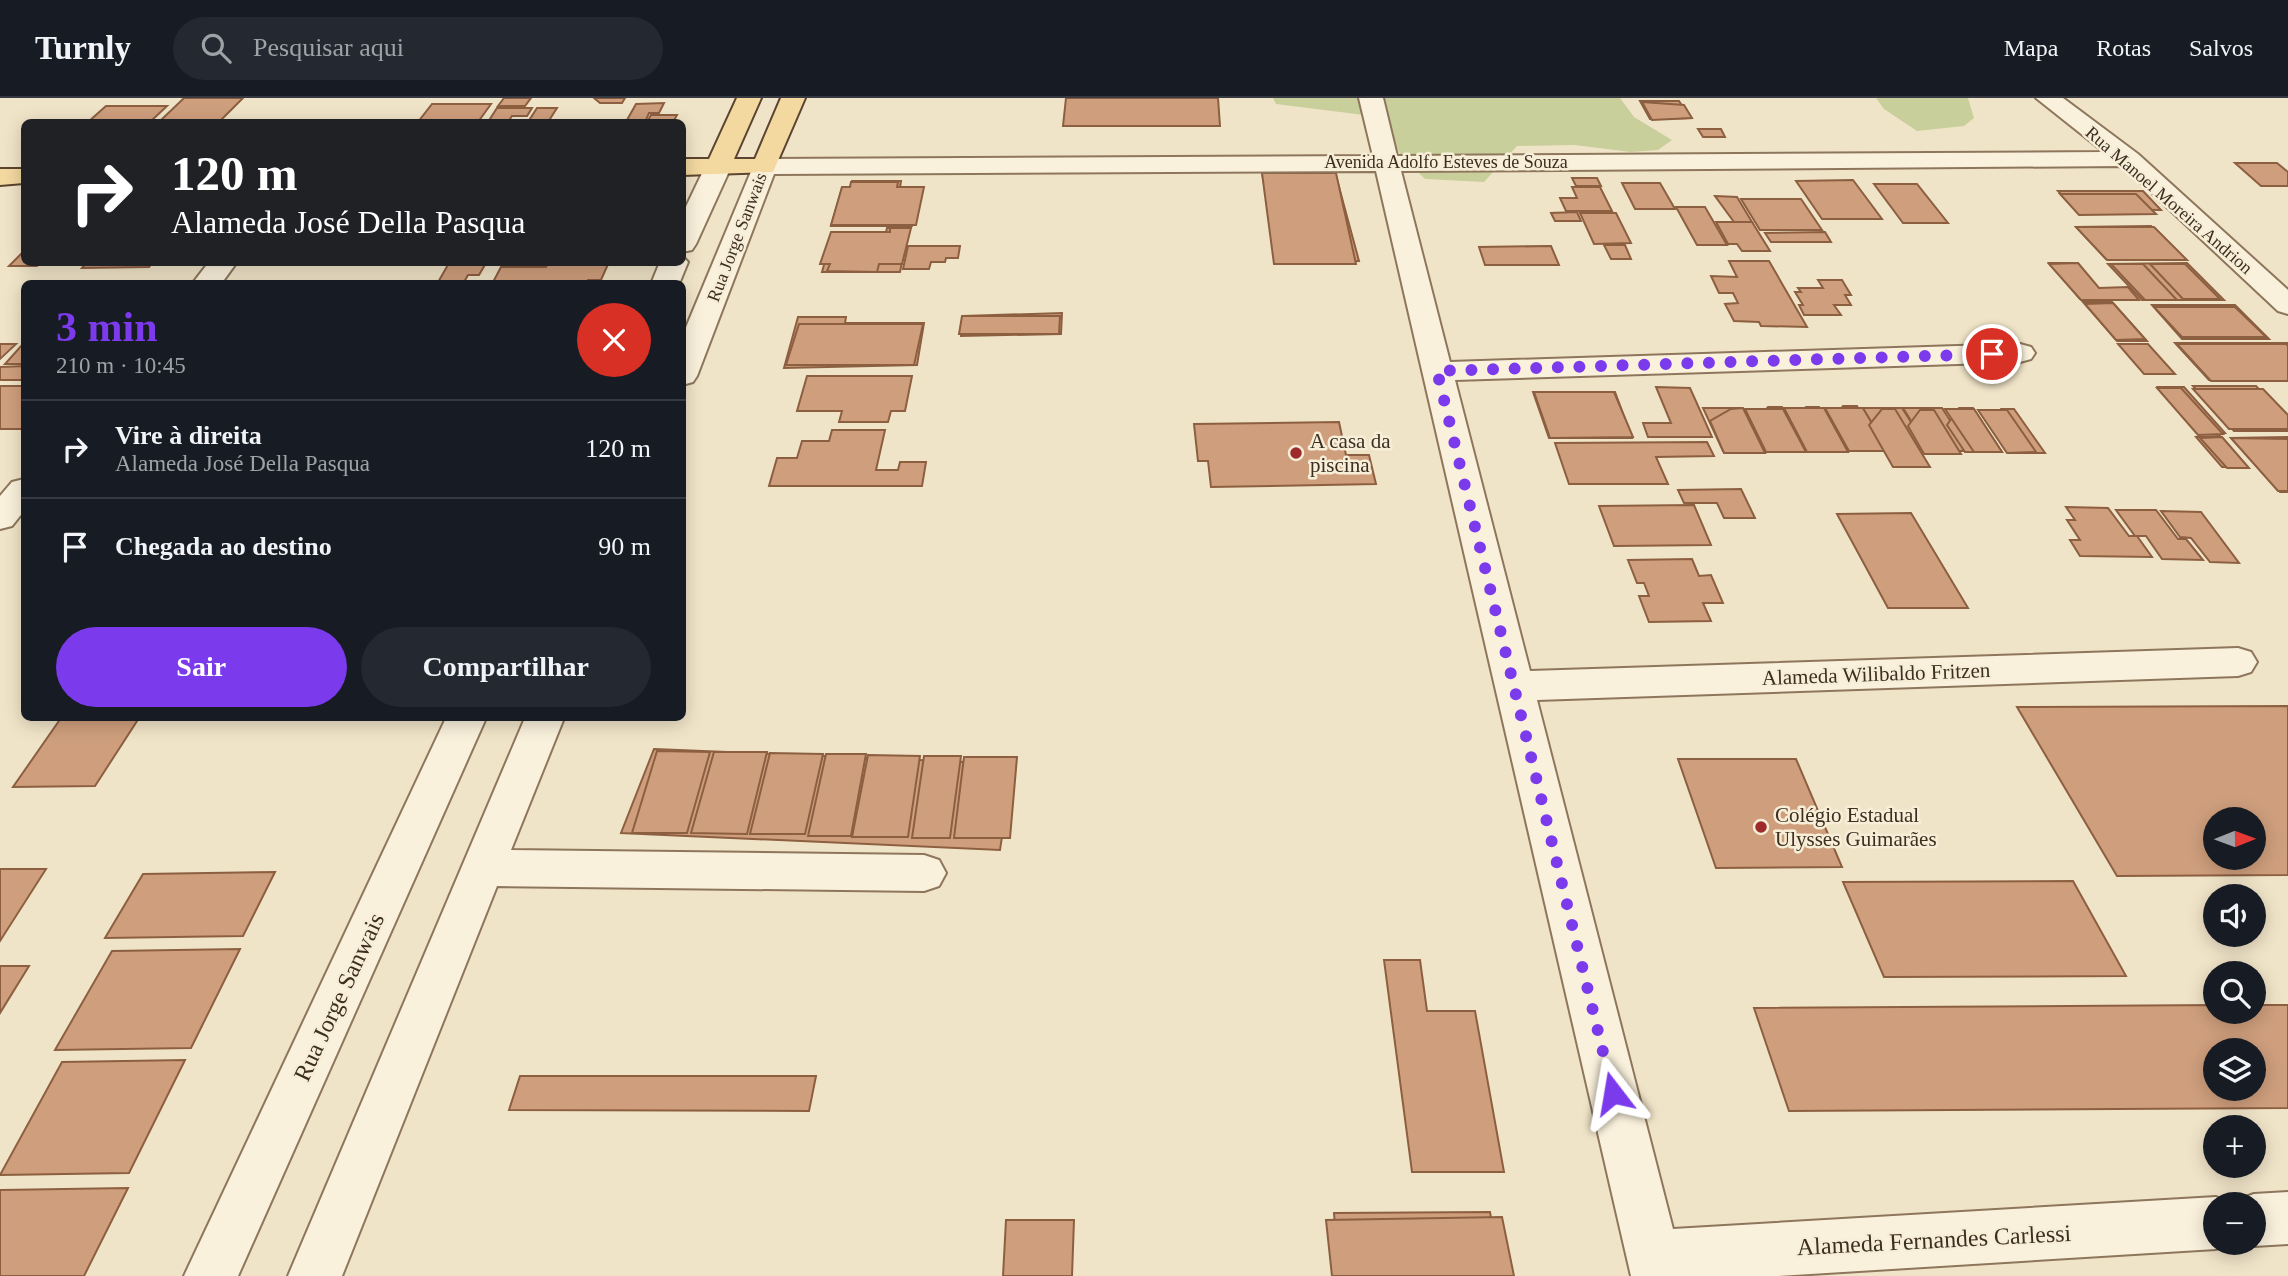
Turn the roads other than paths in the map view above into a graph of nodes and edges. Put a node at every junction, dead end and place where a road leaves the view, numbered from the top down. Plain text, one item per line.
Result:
1 (749, 98) edge
2 (793, 98) edge
3 (1371, 98) edge
4 (2048, 98) edge
5 (2129, 159) junction
6 (1385, 162) junction
7 (686, 167) edge
8 (718, 167) junction
9 (764, 167) junction
10 (21, 176) edge
11 (0, 177) edge
12 (686, 235) edge
13 (221, 266) edge
14 (208, 280) edge
15 (2288, 305) edge
16 (2020, 353) dead end
17 (686, 366) edge
18 (1437, 371) junction
19 (21, 494) edge
20 (0, 518) edge
21 (2238, 662) dead end
22 (1514, 686) junction
23 (465, 721) edge
24 (543, 721) edge
25 (482, 868) junction
26 (924, 873) dead end
27 (2288, 1218) edge
28 (2266, 1219) edge
29 (2203, 1224) edge
30 (1655, 1266) edge
31 (211, 1276) edge
32 (315, 1276) edge

1 - 8 main road
2 - 9 main road, Rua Jorge Sanwais
3 - 6 street
4 - 5 street, Rua Manoel Moreira Andrion
5 - 6 street, Avenida Adolfo Esteves de Souza
5 - 15 street, Rua Manoel Moreira Andrion
6 - 9 street, Avenida Adolfo Esteves de Souza
6 - 18 street
7 - 8 main road
8 - 9 main road
8 - 12 street
9 - 17 street, Rua Jorge Sanwais
10 - 11 main road
13 - 14 street
16 - 18 street
18 - 22 street
19 - 20 street
21 - 22 street, Alameda Wilibaldo Fritzen
22 - 30 street
23 - 31 street, Rua Jorge Sanwais
24 - 25 street
25 - 26 street
25 - 32 street
27 - 28 street
29 - 30 street, Alameda Fernandes Carlessi

